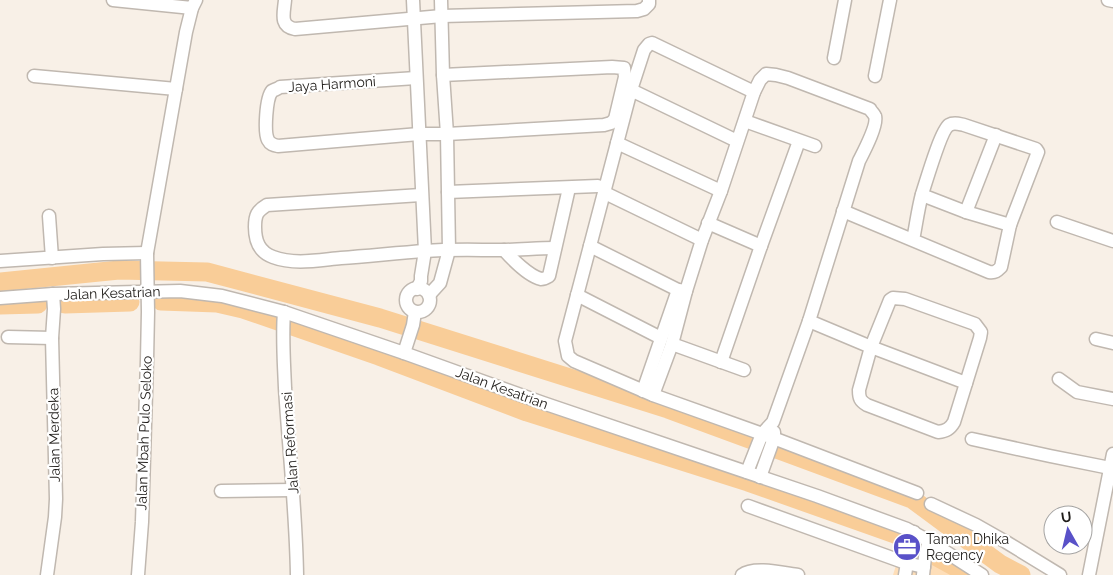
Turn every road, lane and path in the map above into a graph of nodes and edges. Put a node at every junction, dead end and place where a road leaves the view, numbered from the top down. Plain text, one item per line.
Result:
1 (113, 0) edge
2 (285, 0) edge
3 (413, 0) edge
4 (440, 0) edge
5 (649, 0) edge
6 (845, 0) edge
7 (890, 0) edge
8 (1108, 0) edge
9 (134, 1) edge
10 (1113, 1) edge
11 (194, 4) edge
12 (442, 16) junction
13 (414, 18) junction
14 (834, 58) dead end
15 (442, 75) junction
16 (34, 76) dead end
17 (875, 76) dead end
18 (416, 78) junction
19 (176, 89) junction
20 (631, 90) junction
21 (754, 92) junction
22 (745, 121) junction
23 (419, 134) junction
24 (447, 134) junction
25 (996, 135) junction
26 (738, 141) junction
27 (799, 141) junction
28 (617, 143) junction
29 (815, 146) dead end
30 (569, 188) junction
31 (602, 190) junction
32 (721, 191) junction
33 (448, 192) junction
34 (422, 195) junction
35 (922, 195) junction
36 (843, 212) junction
37 (966, 212) junction
38 (49, 216) dead end
39 (1057, 222) dead end
40 (708, 223) junction
41 (1010, 225) junction
42 (702, 240) junction
43 (913, 240) junction
44 (1113, 242) edge
45 (590, 246) junction
46 (761, 246) junction
47 (555, 248) junction
48 (449, 250) junction
49 (504, 250) junction
50 (425, 251) junction
51 (51, 252) junction
52 (147, 257) junction
53 (0, 261) edge
54 (148, 291) junction
55 (682, 291) junction
56 (423, 292) junction
57 (577, 295) junction
58 (0, 298) edge
59 (53, 301) junction
60 (415, 312) junction
61 (284, 315) junction
62 (809, 322) junction
63 (8, 337) dead end
64 (52, 338) junction
65 (1096, 339) dead end
66 (666, 341) junction
67 (1113, 343) edge
68 (871, 346) junction
69 (406, 349) junction
70 (721, 362) junction
71 (744, 370) dead end
72 (1059, 379) dead end
73 (966, 383) junction
74 (648, 393) junction
75 (1113, 399) edge
76 (972, 439) dead end
77 (766, 440) junction
78 (1113, 454) edge
79 (1110, 468) junction
80 (748, 469) junction
81 (761, 473) junction
82 (293, 490) junction
83 (221, 491) dead end
84 (917, 493) dead end
85 (931, 504) dead end
86 (748, 506) dead end
87 (909, 552) edge
88 (926, 557) edge
89 (47, 575) edge
90 (138, 575) edge
91 (297, 575) edge
92 (742, 575) edge
93 (798, 575) edge
94 (982, 575) edge
95 (1060, 575) edge
96 (1089, 575) edge

1 - 9 street
2 - 13 street
3 - 13 street
4 - 12 street
5 - 12 street
6 - 14 street
7 - 17 street
8 - 10 street
9 - 11 street
11 - 19 street, Jalan Mbah Pulo Seloko
12 - 13 street
12 - 15 street
13 - 18 street
15 - 24 street
15 - 24 street, Jaya Harmoni
16 - 19 street
18 - 23 street
18 - 23 street, Jaya Harmoni
19 - 52 street, Jalan Mbah Pulo Seloko
20 - 21 street
20 - 26 street
20 - 28 street
21 - 22 street
21 - 36 street
22 - 26 street
22 - 27 street
23 - 24 street, Jaya Harmoni
23 - 34 street
24 - 33 street
25 - 35 street
25 - 37 street
25 - 41 street
26 - 32 street
27 - 29 street
27 - 46 street
28 - 31 street
28 - 32 street
30 - 31 street
30 - 33 street
30 - 47 street
31 - 42 street
31 - 45 street
32 - 40 street
33 - 48 street
34 - 50 street
34 - 50 street
35 - 37 street
35 - 43 street
36 - 43 street
36 - 62 street
37 - 41 street
38 - 51 street
39 - 44 street
40 - 42 street
40 - 46 street
41 - 43 street
42 - 55 street
45 - 55 street
45 - 57 street
46 - 70 street
47 - 49 street
47 - 49 street
48 - 49 street
48 - 50 street
48 - 56 street
50 - 56 street
51 - 52 street
51 - 53 street
52 - 54 street, Jalan Mbah Pulo Seloko
54 - 59 street, Jalan Kesatrian
54 - 61 street, Jalan Kesatrian
54 - 90 street, Jalan Mbah Pulo Seloko
55 - 66 street
56 - 60 street
56 - 60 street
57 - 66 street
57 - 74 street
58 - 59 street, Jalan Kesatrian
59 - 64 street, Jalan Merdeka
60 - 69 street
61 - 69 street, Jalan Kesatrian
61 - 82 street, Jalan Reformasi
62 - 68 street
62 - 77 street
63 - 64 street
64 - 89 street, Jalan Merdeka
65 - 67 street
66 - 70 street
66 - 74 street
68 - 73 street
68 - 73 street
68 - 73 street
69 - 80 street, Jalan Kesatrian
70 - 71 street
72 - 75 street
74 - 77 street
76 - 79 street
77 - 80 street
77 - 81 street
77 - 84 street
78 - 79 street
79 - 96 street
80 - 81 street, Jalan Kesatrian
81 - 87 street, Jalan Kesatrian
82 - 83 street
82 - 91 street, Jalan Reformasi
85 - 95 street
86 - 87 street
87 - 88 street, Jalan Kesatrian
87 - 88 street
88 - 94 street, Jalan Kesatrian
92 - 93 street

